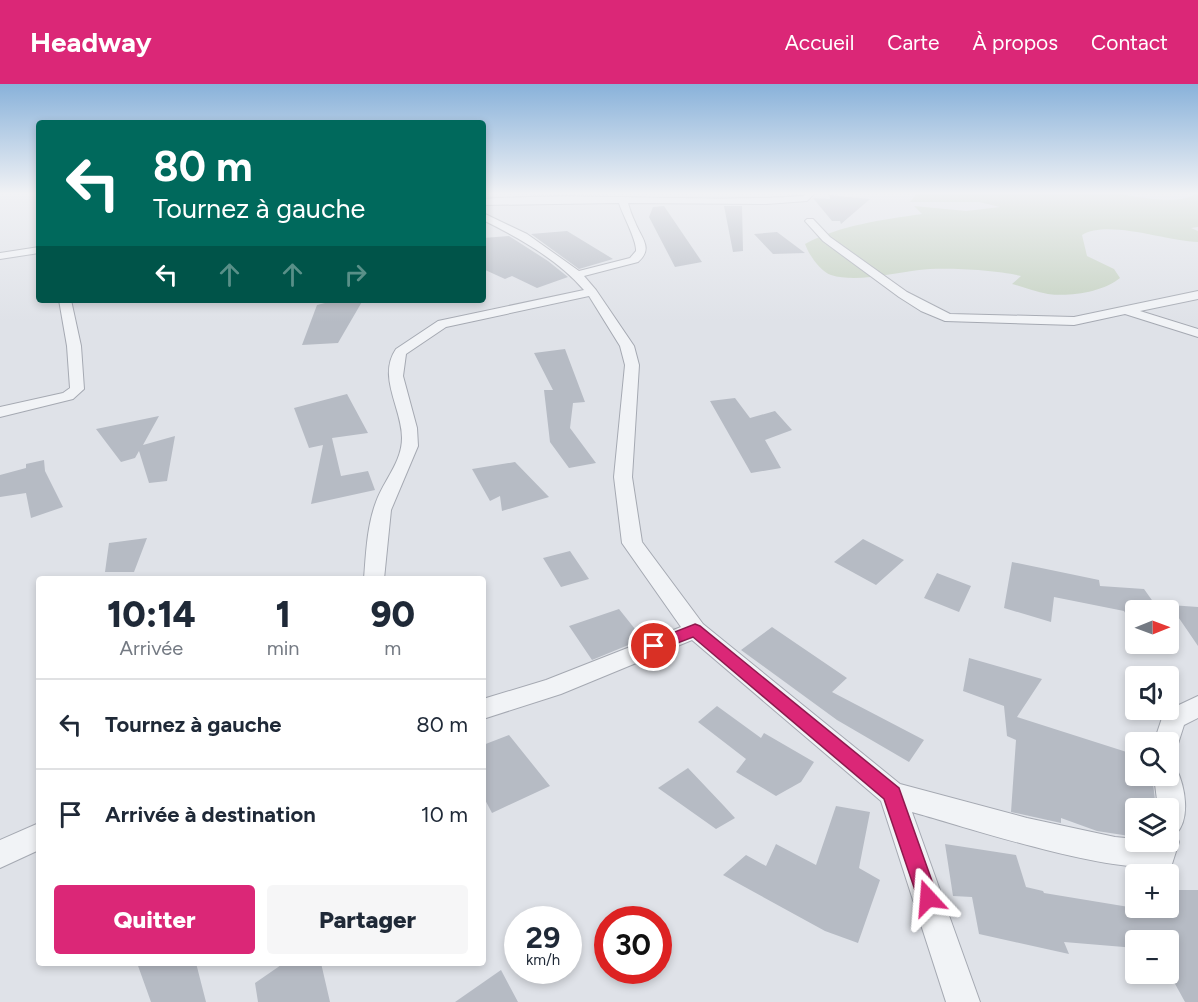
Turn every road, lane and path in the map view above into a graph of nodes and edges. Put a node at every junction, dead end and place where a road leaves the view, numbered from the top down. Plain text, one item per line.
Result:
1 (524, 236) edge
2 (638, 236) edge
3 (822, 236) edge
4 (36, 250) edge
5 (0, 256) edge
6 (577, 275) junction
7 (592, 292) junction
8 (1198, 295) edge
9 (66, 303) edge
10 (1126, 310) junction
11 (1198, 333) edge
12 (0, 412) edge
13 (374, 576) edge
14 (695, 630) junction
15 (1198, 706) edge
16 (486, 708) edge
17 (1170, 732) edge
18 (892, 794) junction
19 (36, 837) edge
20 (1125, 852) edge
21 (1130, 852) edge
22 (1162, 852) edge
23 (0, 854) edge
24 (963, 1002) edge

1 - 6 street
2 - 6 street
3 - 10 street
4 - 5 street
6 - 7 street
7 - 13 street
7 - 14 street
8 - 10 street
9 - 12 street
10 - 11 street
14 - 16 street
14 - 18 street
15 - 17 street
18 - 20 street
18 - 24 street
19 - 23 street
21 - 22 street

